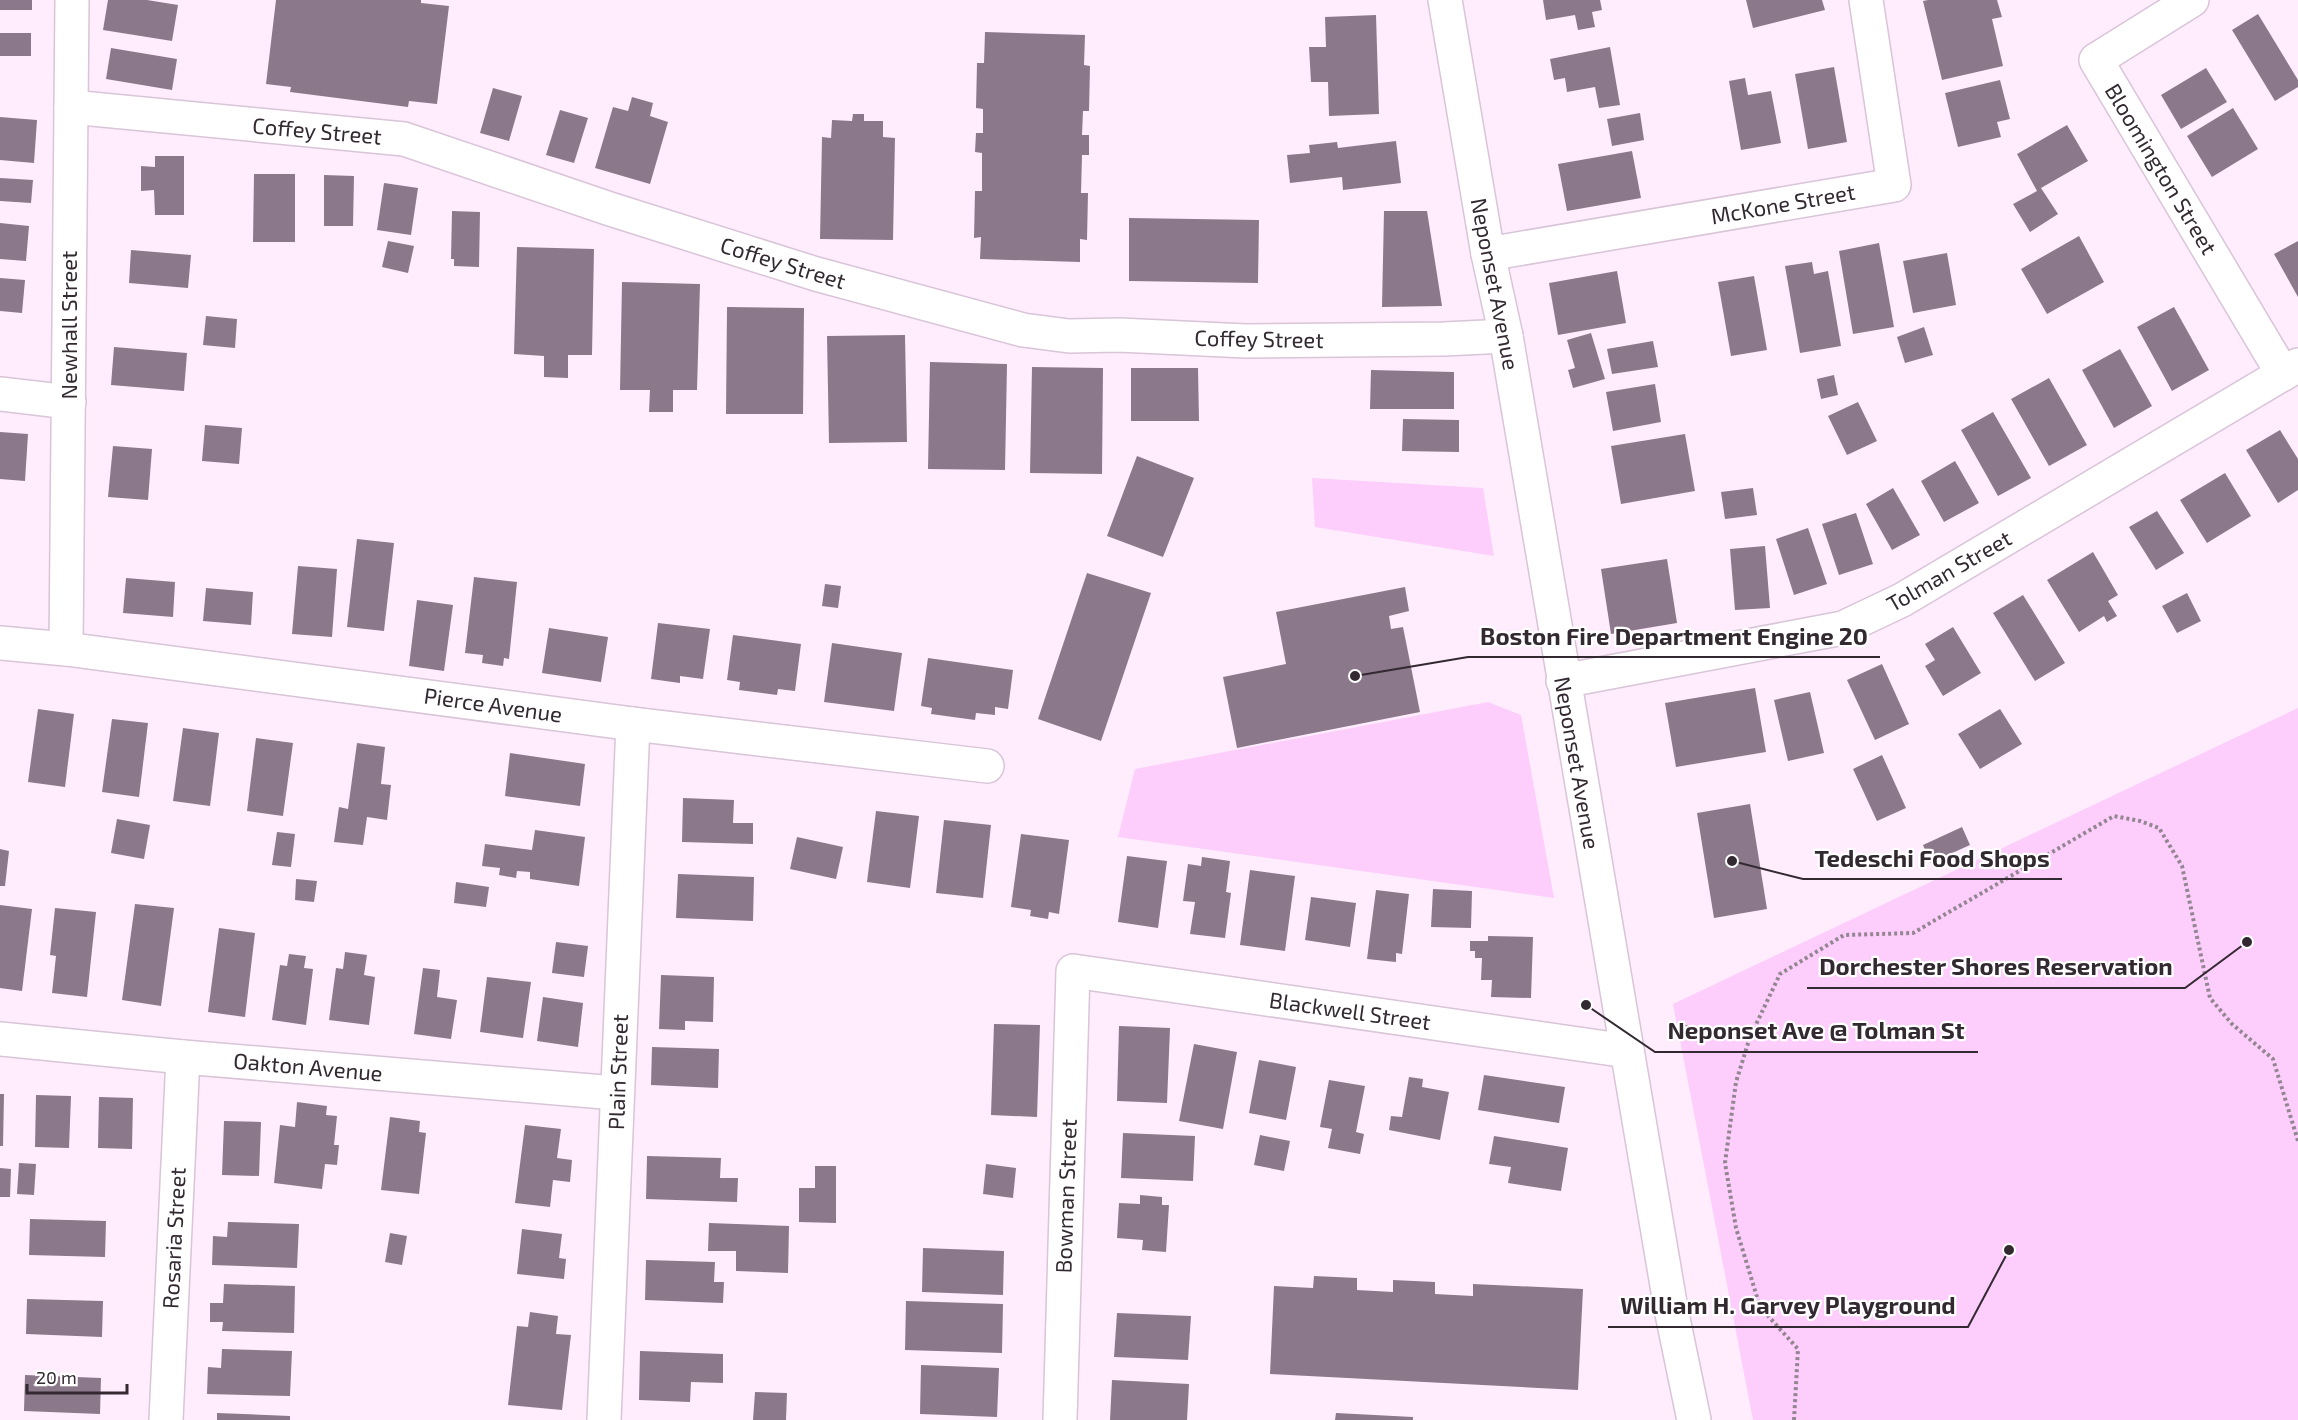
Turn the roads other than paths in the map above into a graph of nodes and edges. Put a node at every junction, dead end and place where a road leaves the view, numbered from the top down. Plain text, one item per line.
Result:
1 (72, 0) edge
2 (1445, 0) edge
3 (1866, 0) edge
4 (2192, 0) edge
5 (71, 107) junction
6 (1488, 254) junction
7 (1506, 336) junction
8 (2290, 370) edge
9 (0, 394) edge
10 (69, 402) junction
11 (0, 643) edge
12 (66, 649) junction
13 (1563, 681) junction
14 (633, 724) junction
15 (987, 766) dead end
16 (1073, 971) joint
17 (0, 1039) edge
18 (1627, 1051) junction
19 (183, 1057) junction
20 (616, 1094) junction
21 (166, 1420) edge
22 (604, 1420) edge
23 (1060, 1420) edge
24 (1694, 1420) edge

1 - 5 street, Newhall Street
2 - 6 street, Neponset Avenue
3 - 6 street, McKone Street
4 - 8 street, Bloomington Street
5 - 7 street, Coffey Street
5 - 10 street, Newhall Street
6 - 7 street, Neponset Avenue
7 - 13 street, Neponset Avenue
8 - 13 street, Tolman Street
9 - 10 street
10 - 12 street, Newhall Street
11 - 12 street, Pierce Avenue
12 - 14 street, Pierce Avenue
13 - 18 street, Neponset Avenue
14 - 15 street, Pierce Avenue
14 - 20 street, Plain Street
16 - 18 street, Blackwell Street
16 - 23 street, Bowman Street
17 - 19 street, Oakton Avenue
18 - 24 street, Neponset Avenue
19 - 20 street, Oakton Avenue
19 - 21 street, Rosaria Street
20 - 22 street, Plain Street

